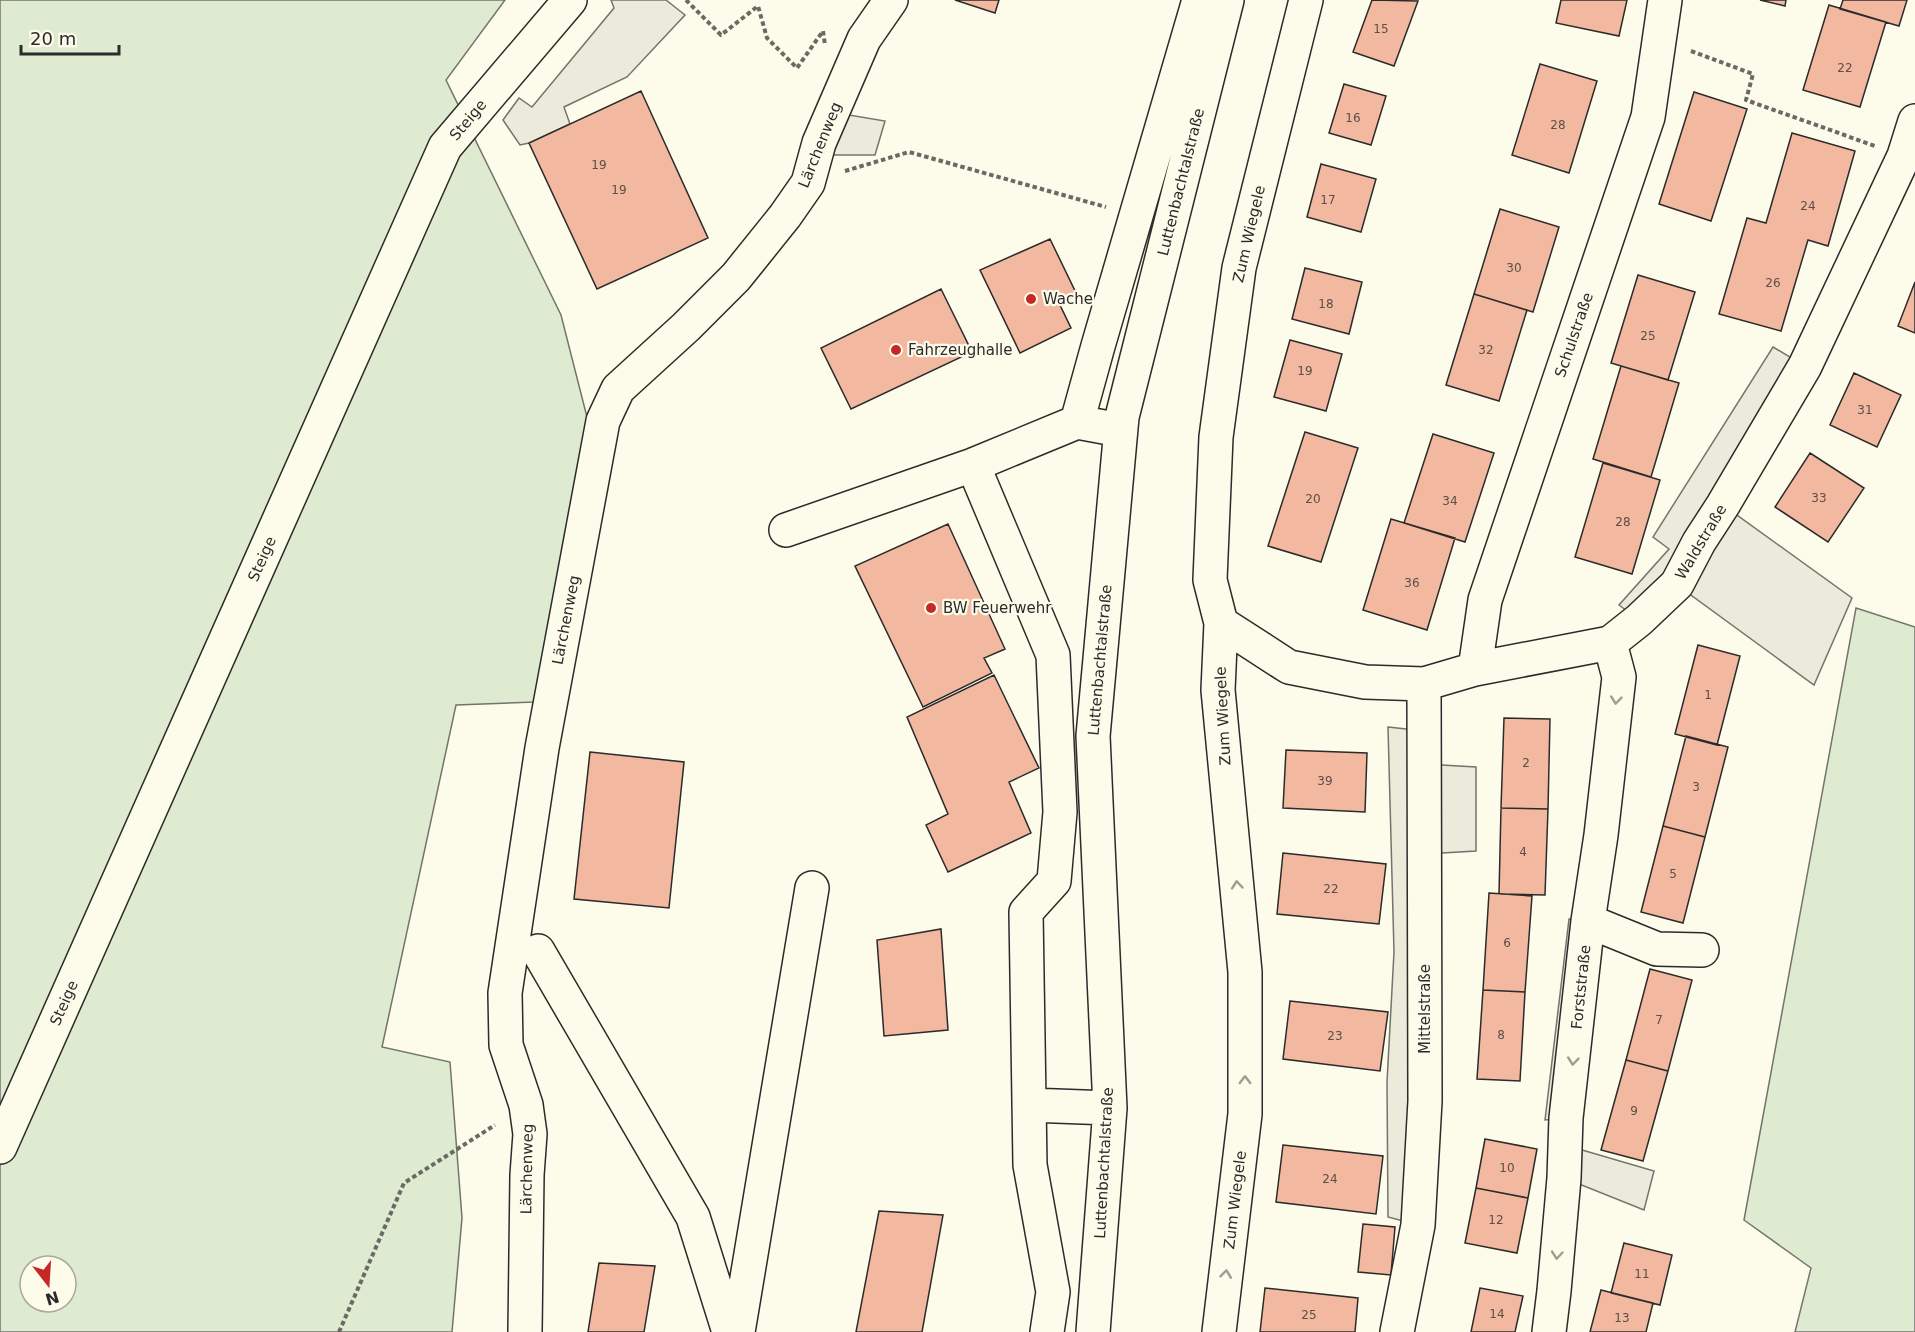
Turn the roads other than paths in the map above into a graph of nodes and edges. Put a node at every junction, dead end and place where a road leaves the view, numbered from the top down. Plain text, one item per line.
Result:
1 (570, 0) edge
2 (891, 0) edge
3 (1199, 0) edge
4 (1227, 0) edge
5 (1306, 0) edge
6 (1665, 0) edge
7 (1915, 121) edge
8 (1077, 422) junction
9 (1120, 430) junction
10 (973, 465) junction
11 (786, 530) dead end
12 (1221, 623) junction
13 (1610, 643) junction
14 (1475, 669) junction
15 (1424, 684) junction
16 (812, 888) dead end
17 (1588, 921) junction
18 (1702, 950) dead end
19 (537, 951) dead end
20 (1029, 1105) junction
21 (1110, 1108) junction
22 (0, 1147) edge
23 (525, 1332) edge
24 (729, 1332) edge
25 (738, 1332) edge
26 (1047, 1332) edge
27 (1093, 1332) edge
28 (1219, 1332) edge
29 (1397, 1332) edge
30 (1549, 1332) edge

1 - 22 street, Steige
2 - 23 street, Lärchenweg
3 - 8 street
4 - 9 street, Luttenbachtalstraße
5 - 12 street, Zum Wiegele
6 - 14 street, Schulstraße
7 - 13 street, Waldstraße
8 - 9 street
8 - 10 street
9 - 21 street, Luttenbachtalstraße
10 - 11 street
10 - 20 street
12 - 15 street, Waldstraße
28 -> 12 street, Zum Wiegele
13 - 14 street, Waldstraße
13 -> 17 street, Forststraße
14 - 15 street, Waldstraße
15 - 29 street, Mittelstraße
16 - 25 street
17 - 18 street
17 -> 30 street, Forststraße
19 - 24 street
20 - 21 street
20 - 26 street
21 - 27 street, Luttenbachtalstraße

